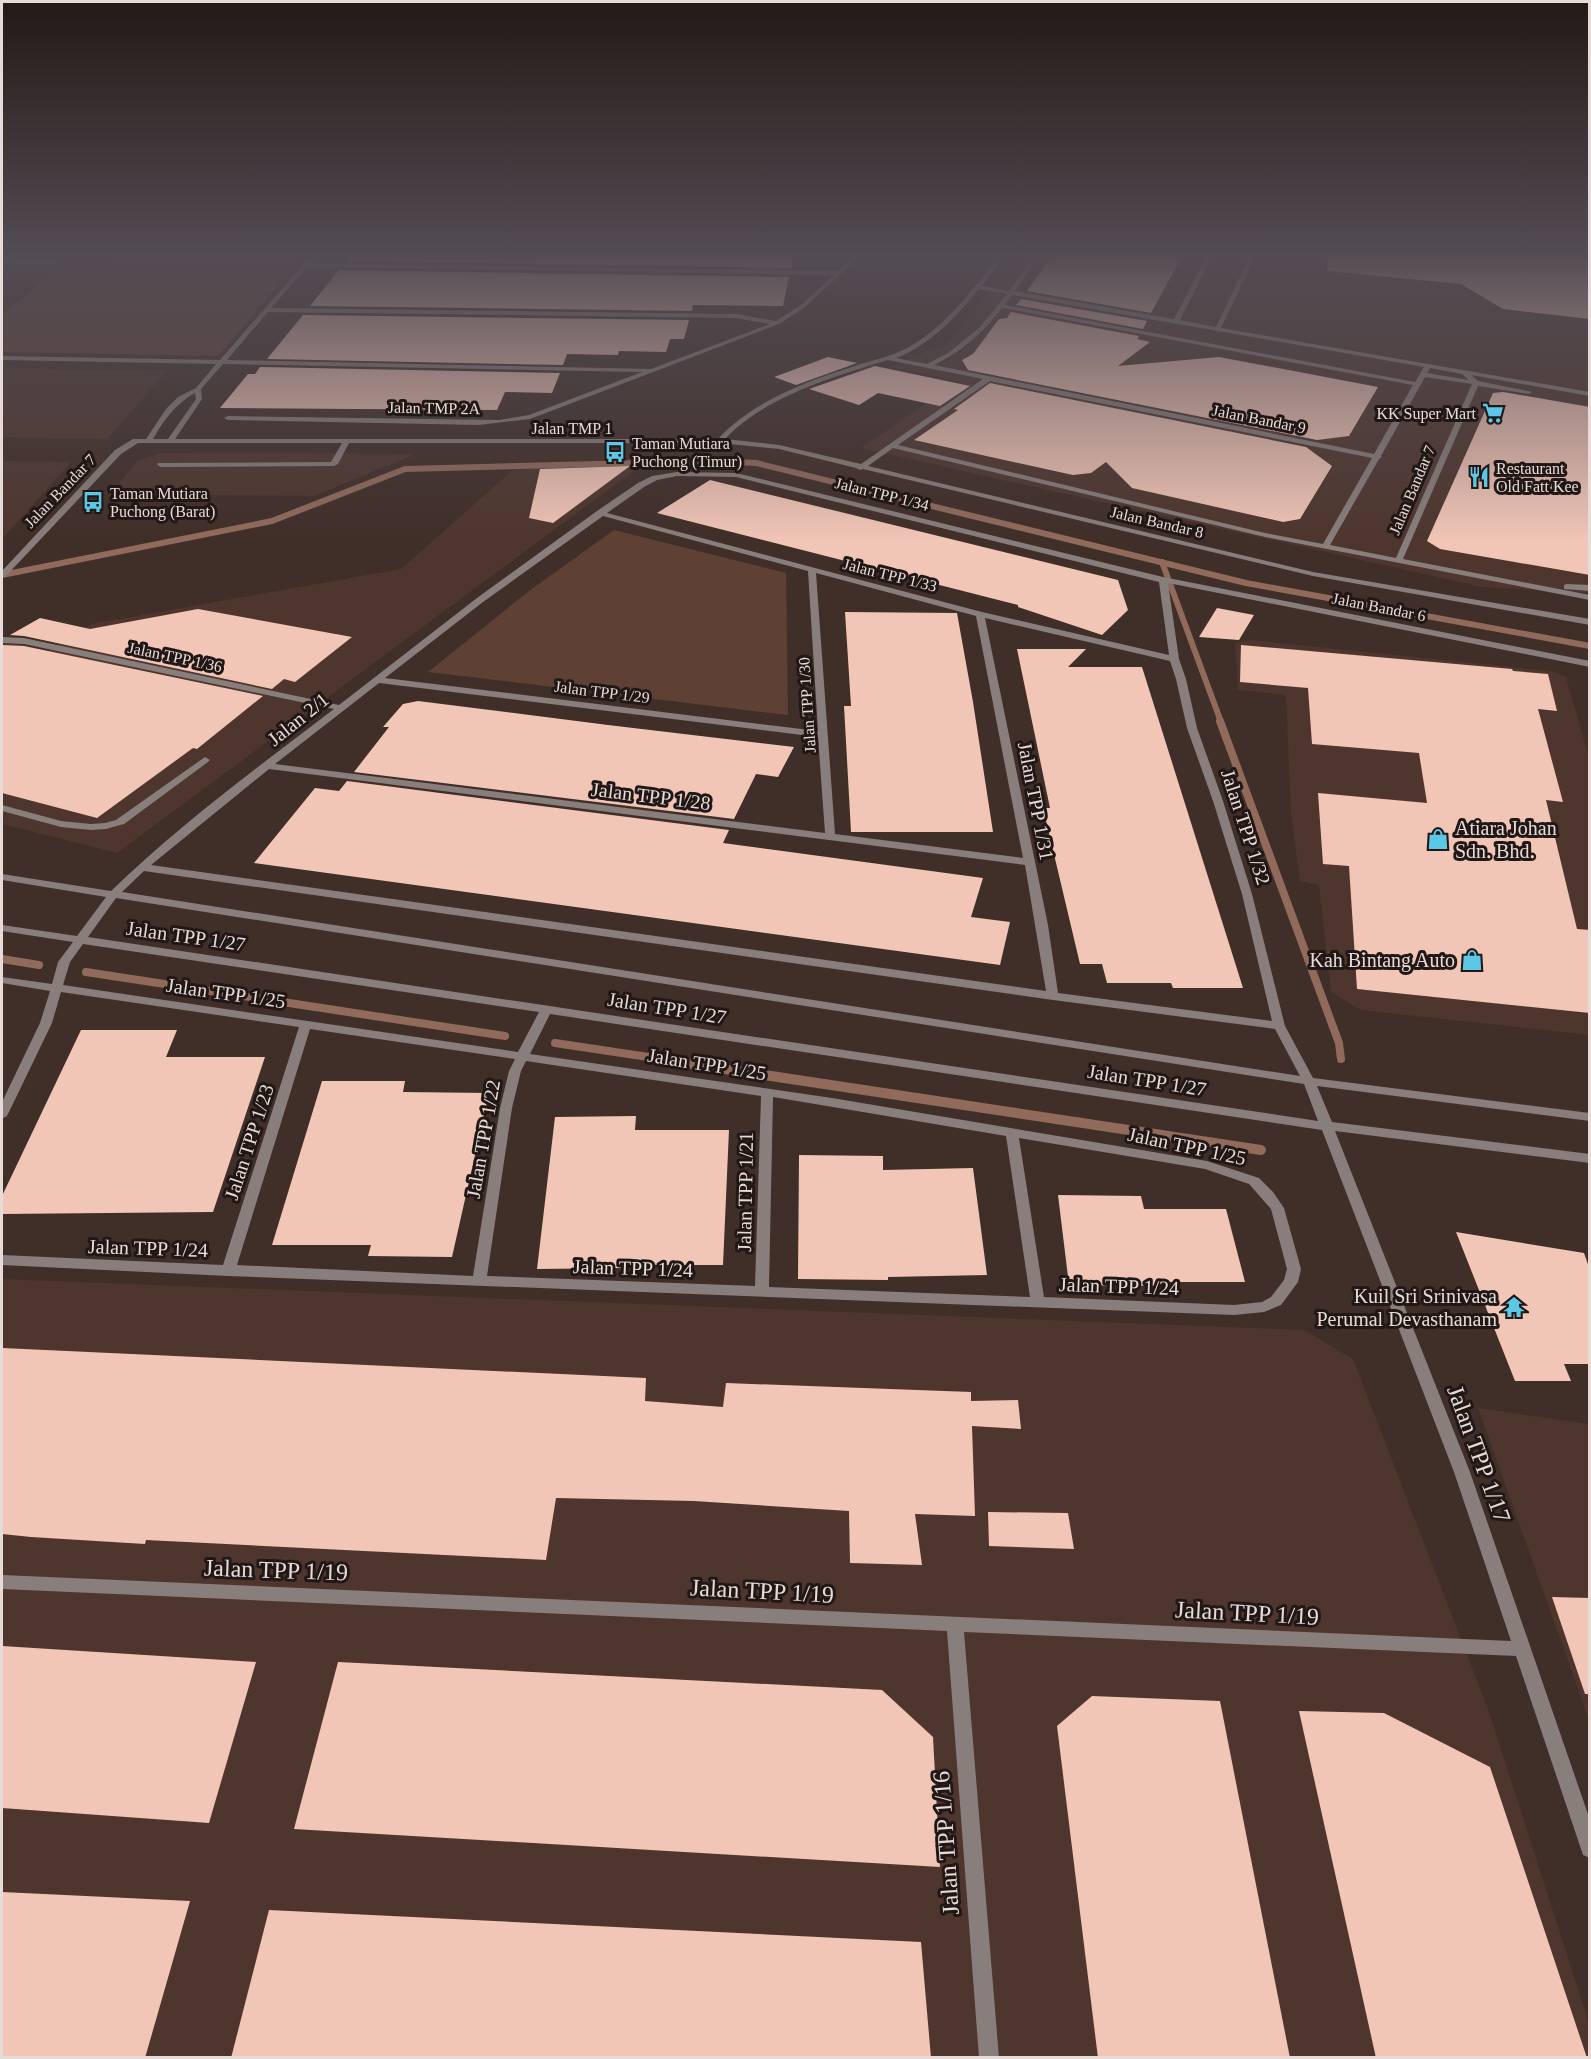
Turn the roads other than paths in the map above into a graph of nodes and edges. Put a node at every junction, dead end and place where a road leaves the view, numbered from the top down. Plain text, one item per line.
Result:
1 (233, 349) edge
2 (710, 349) edge
3 (909, 349) edge
4 (956, 349) edge
5 (1230, 349) edge
6 (1332, 349) edge
7 (2, 358) edge
8 (888, 358) junction
9 (222, 362) junction
10 (1428, 365) junction
11 (928, 366) junction
12 (656, 370) junction
13 (1463, 371) junction
14 (1422, 374) junction
15 (989, 378) junction
16 (1476, 383) junction
17 (1416, 384) junction
18 (198, 389) junction
19 (1590, 394) edge
20 (1590, 401) edge
21 (228, 418) dead end
22 (148, 441) junction
23 (170, 441) junction
24 (720, 441) junction
25 (346, 442) junction
26 (894, 446) junction
27 (1378, 457) junction
28 (161, 465) dead end
29 (860, 468) junction
30 (600, 513) junction
31 (1326, 546) junction
32 (1399, 560) junction
33 (812, 571) junction
34 (2, 574) edge
35 (1163, 580) junction
36 (1527, 585) junction
37 (1590, 588) edge
38 (1590, 598) edge
39 (980, 614) junction
40 (1590, 622) edge
41 (2, 640) edge
42 (1174, 659) junction
43 (1590, 664) edge
44 (377, 680) junction
45 (342, 708) junction
46 (824, 735) junction
47 (204, 760) dead end
48 (268, 766) junction
49 (2, 808) edge
50 (830, 837) junction
51 (1029, 862) junction
52 (142, 867) junction
53 (2, 877) edge
54 (114, 895) junction
55 (2, 928) edge
56 (79, 940) junction
57 (2, 980) edge
58 (57, 989) junction
59 (1053, 996) junction
60 (546, 1009) junction
61 (306, 1024) junction
62 (1279, 1026) junction
63 (522, 1055) junction
64 (1309, 1081) junction
65 (766, 1092) junction
66 (2, 1114) edge
67 (1590, 1117) edge
68 (1326, 1126) junction
69 (1012, 1132) junction
70 (1590, 1159) edge
71 (2, 1260) edge
72 (228, 1271) junction
73 (479, 1281) junction
74 (762, 1292) junction
75 (1038, 1303) junction
76 (1264, 1307) joint
77 (2, 1582) edge
78 (955, 1624) junction
79 (1520, 1649) junction
80 (1590, 1849) edge
81 (989, 2058) edge

1 - 9 street
2 - 12 street, Jalan TMP 2A
3 - 8 street
4 - 11 street
5 - 17 street
6 - 10 street
7 - 9 street
8 - 11 street, Jalan Bandar 9
8 - 24 street
9 - 12 street
9 - 18 street
10 - 13 street
10 - 14 street
11 - 15 street, Jalan Bandar 9
12 - 21 street, Jalan TMP 2A
13 - 16 street
13 - 19 street
14 - 16 street
14 - 17 street
15 - 26 street
15 - 27 street, Jalan Bandar 9
16 - 20 street
16 - 32 street, Jalan Bandar 7
17 - 27 street
18 - 22 street
18 - 23 street
22 - 23 street, Jalan TMP 1
22 - 34 street, Jalan Bandar 7
23 - 25 street, Jalan TMP 1
24 - 25 street, Jalan TMP 1
24 - 29 street, Jalan Bandar 8
25 - 28 street
26 - 29 street
26 - 31 street, Jalan Bandar 8
27 - 31 street
29 - 40 street, Jalan Bandar 8
30 - 33 street, Jalan TPP 1/33
30 - 35 street, Jalan TPP 1/34
30 - 44 street, Jalan 2/1
31 - 32 street, Jalan Bandar 8
32 - 36 street, Jalan Bandar 8
33 - 39 street, Jalan TPP 1/33
33 - 46 street, Jalan TPP 1/30
35 - 42 street, Jalan TPP 1/32
35 - 43 street, Jalan Bandar 6
36 - 37 street
36 - 38 street, Jalan Bandar 8
39 - 42 street, Jalan TPP 1/33
39 - 51 street, Jalan TPP 1/31
41 - 45 street, Jalan TPP 1/36
42 - 62 street, Jalan TPP 1/32
44 - 45 street, Jalan 2/1
44 - 46 street, Jalan TPP 1/29
45 - 48 street, Jalan 2/1
46 - 50 street, Jalan TPP 1/30
47 - 49 street
48 - 50 street, Jalan TPP 1/28
48 - 52 street, Jalan 2/1
50 - 51 street, Jalan TPP 1/28
51 - 59 street, Jalan TPP 1/31
52 - 54 street, Jalan 2/1
52 - 59 street
53 - 54 street, Jalan TPP 1/27
54 - 56 street, Jalan 2/1
54 - 64 street, Jalan TPP 1/27
55 - 56 street, Jalan TPP 1/27
56 - 58 street, Jalan 2/1
56 - 60 street, Jalan TPP 1/27
57 - 58 street, Jalan TPP 1/25
58 - 61 street, Jalan TPP 1/25
58 - 66 street
59 - 62 street
60 - 63 street, Jalan TPP 1/22
60 - 68 street, Jalan TPP 1/27
61 - 63 street, Jalan TPP 1/25
61 - 72 street, Jalan TPP 1/23
62 - 64 street, Jalan TPP 1/32
63 - 65 street, Jalan TPP 1/25
63 - 73 street, Jalan TPP 1/22
64 - 67 street, Jalan TPP 1/27
64 - 68 street, Jalan TPP 1/17
65 - 69 street, Jalan TPP 1/25
65 - 74 street, Jalan TPP 1/21
68 - 70 street, Jalan TPP 1/27
68 - 79 street, Jalan TPP 1/17
69 - 75 street
69 - 76 street, Jalan TPP 1/25
71 - 72 street, Jalan TPP 1/24
72 - 73 street, Jalan TPP 1/24
73 - 74 street, Jalan TPP 1/24
74 - 75 street, Jalan TPP 1/24
75 - 76 street, Jalan TPP 1/24
77 - 78 street, Jalan TPP 1/19
78 - 79 street, Jalan TPP 1/19
78 - 81 street, Jalan TPP 1/16
79 - 80 street, Jalan TPP 1/17

